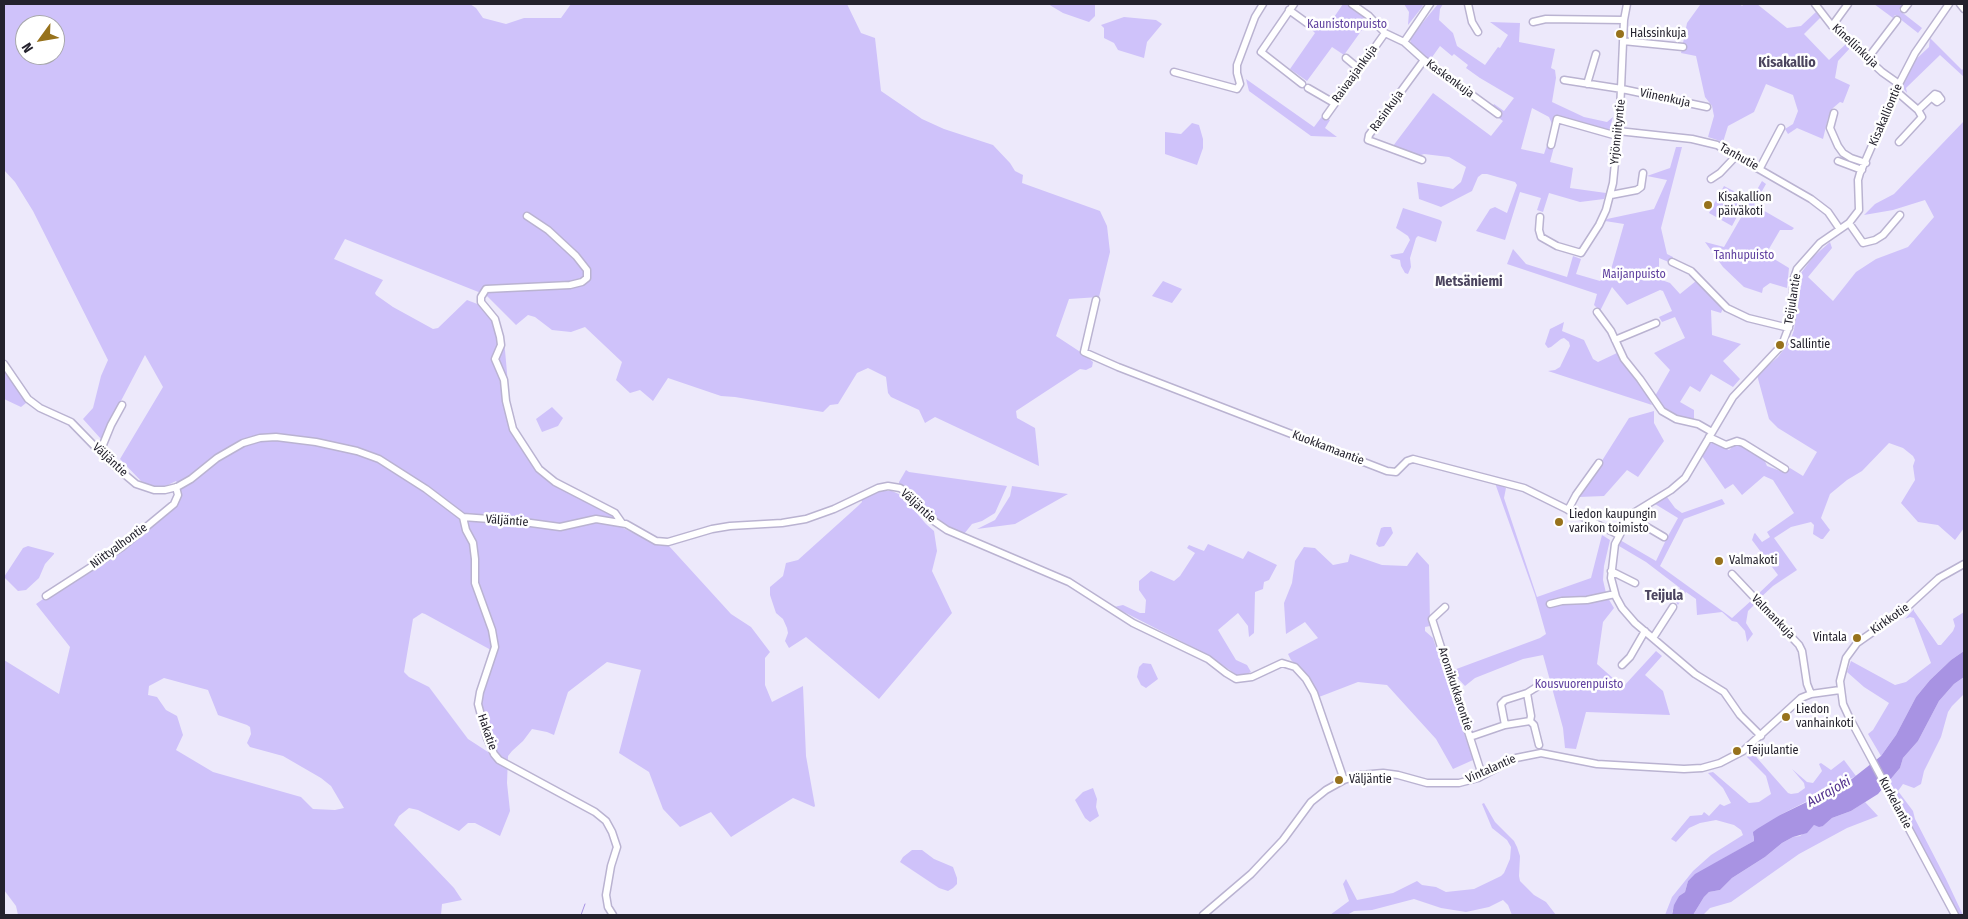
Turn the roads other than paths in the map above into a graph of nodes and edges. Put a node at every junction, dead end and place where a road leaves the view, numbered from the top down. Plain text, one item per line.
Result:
1 (1263, 4) edge
2 (1294, 4) edge
3 (1352, 4) edge
4 (1430, 4) edge
5 (1468, 4) edge
6 (1627, 4) edge
7 (1815, 4) edge
8 (1848, 4) edge
9 (1949, 4) edge
10 (1960, 4) edge
11 (1964, 9) edge
12 (1289, 10) junction
13 (1624, 20) junction
14 (1897, 20) dead end
15 (1533, 22) dead end
16 (1307, 23) dead end
17 (1832, 26) junction
18 (1478, 32) dead end
19 (1385, 33) junction
20 (1623, 41) junction
21 (1404, 42) junction
22 (1683, 47) dead end
23 (1596, 54) dead end
24 (1346, 58) dead end
25 (1868, 58) junction
26 (1424, 60) junction
27 (1358, 68) junction
28 (1174, 72) dead end
29 (1564, 80) dead end
30 (1587, 84) junction
31 (1898, 88) junction
32 (1622, 89) junction
33 (1932, 98) dead end
34 (1334, 103) junction
35 (1707, 107) dead end
36 (1918, 110) junction
37 (1834, 113) dead end
38 (1498, 114) dead end
39 (1326, 116) dead end
40 (1781, 128) dead end
41 (1618, 133) junction
42 (1899, 142) dead end
43 (1551, 145) dead end
44 (1737, 155) junction
45 (1422, 160) dead end
46 (1838, 161) dead end
47 (1866, 163) junction
48 (1760, 168) junction
49 (1862, 170) junction
50 (1644, 173) dead end
51 (1711, 179) dead end
52 (1610, 195) junction
53 (1900, 215) dead end
54 (528, 216) dead end
55 (1540, 217) dead end
56 (1849, 222) junction
57 (1839, 228) junction
58 (1672, 262) dead end
59 (1096, 300) dead end
60 (1597, 312) dead end
61 (1656, 322) dead end
62 (1789, 328) junction
63 (1615, 340) junction
64 (4, 364) edge
65 (122, 405) dead end
66 (1710, 434) junction
67 (100, 452) junction
68 (1599, 463) dead end
69 (1785, 469) dead end
70 (176, 487) junction
71 (1568, 510) junction
72 (463, 517) junction
73 (1630, 518) junction
74 (622, 523) junction
75 (1619, 535) junction
76 (1664, 537) dead end
77 (1964, 564) edge
78 (1611, 571) junction
79 (1732, 574) dead end
80 (1635, 583) dead end
81 (1612, 595) junction
82 (46, 596) dead end
83 (1550, 604) dead end
84 (1445, 607) dead end
85 (1673, 607) dead end
86 (1645, 631) junction
87 (1653, 638) junction
88 (1622, 665) dead end
89 (1540, 685) dead end
90 (1840, 690) junction
91 (1527, 693) junction
92 (1811, 694) junction
93 (1530, 720) junction
94 (1505, 724) junction
95 (1761, 736) junction
96 (1470, 737) junction
97 (1539, 745) dead end
98 (1482, 775) junction
99 (1344, 780) junction
100 (613, 915) edge
101 (1203, 915) edge
102 (1955, 915) edge

1 - 28 street
2 - 12 street
3 - 19 street
4 - 21 street
5 - 18 street
6 - 13 street, Yrjönniityntie
7 - 17 street, Kinellinkuja
8 - 17 street
9 - 31 street, Kisakalliontie
10 - 11 street
12 - 16 street
12 - 34 street
13 - 15 street
13 - 20 street, Yrjönniityntie
14 - 25 street
17 - 25 street, Kinellinkuja
19 - 21 street, Kaskenkuja
19 - 27 street, Raivaajankuja
20 - 22 street
20 - 32 street, Yrjönniityntie
21 - 26 street, Kaskenkuja
23 - 30 street
24 - 27 street
25 - 31 street, Kinellinkuja
26 - 38 street, Kaskenkuja
26 - 45 street, Rasinkuja
27 - 34 street, Raivaajankuja
29 - 30 street, Viinenkuja
30 - 32 street, Viinenkuja
31 - 36 street, Kinellinkuja
31 - 47 street, Kisakalliontie
32 - 35 street, Viinenkuja
32 - 41 street, Yrjönniityntie
33 - 36 street
34 - 39 street, Raivaajankuja
36 - 42 street
37 - 47 street
40 - 48 street
41 - 43 street, Tanhutie
41 - 44 street, Tanhutie
41 - 52 street, Yrjönniityntie
44 - 48 street, Tanhutie
44 - 51 street
46 - 49 street
47 - 49 street, Kisakalliontie
48 - 57 street, Tanhutie
49 - 56 street, Kisakalliontie
50 - 52 street
52 - 55 street, Yrjönniityntie
53 - 56 street
54 - 74 street
56 - 57 street
57 - 62 street, Teijulantie
58 - 62 street
59 - 71 street, Kuokkamaantie
60 - 63 street
61 - 63 street
62 - 66 street, Teijulantie
63 - 66 street
64 - 67 street, Väljäntie
65 - 67 street
66 - 69 street
66 - 73 street, Teijulantie
67 - 70 street, Väljäntie
68 - 71 street
70 - 72 street, Väljäntie
70 - 82 street, Niittyalhontie
71 - 75 street, Kuokkamaantie
72 - 74 street, Väljäntie
72 - 100 street, Hakatie
73 - 75 street, Teijulantie
73 - 76 street
74 - 99 street, Väljäntie
75 - 78 street, Teijulantie
77 - 90 street, Kirkkotie
78 - 80 street
78 - 81 street, Teijulantie
79 - 92 street, Valmankuja
81 - 83 street
81 - 86 street, Teijulantie
84 - 96 street, Aromikukkarontie
85 - 87 street
86 - 87 street, Teijulantie
86 - 88 street
87 - 95 street, Teijulantie
89 - 91 street
90 - 92 street, Vintalantie
90 - 102 street, Kurkelantie
91 - 93 street
91 - 94 street
92 - 95 street, Vintalantie
93 - 94 street
93 - 97 street
94 - 96 street
95 - 98 street, Vintalantie
96 - 98 street, Aromikukkarontie
98 - 99 street, Vintalantie
99 - 101 street, Vintalantie

